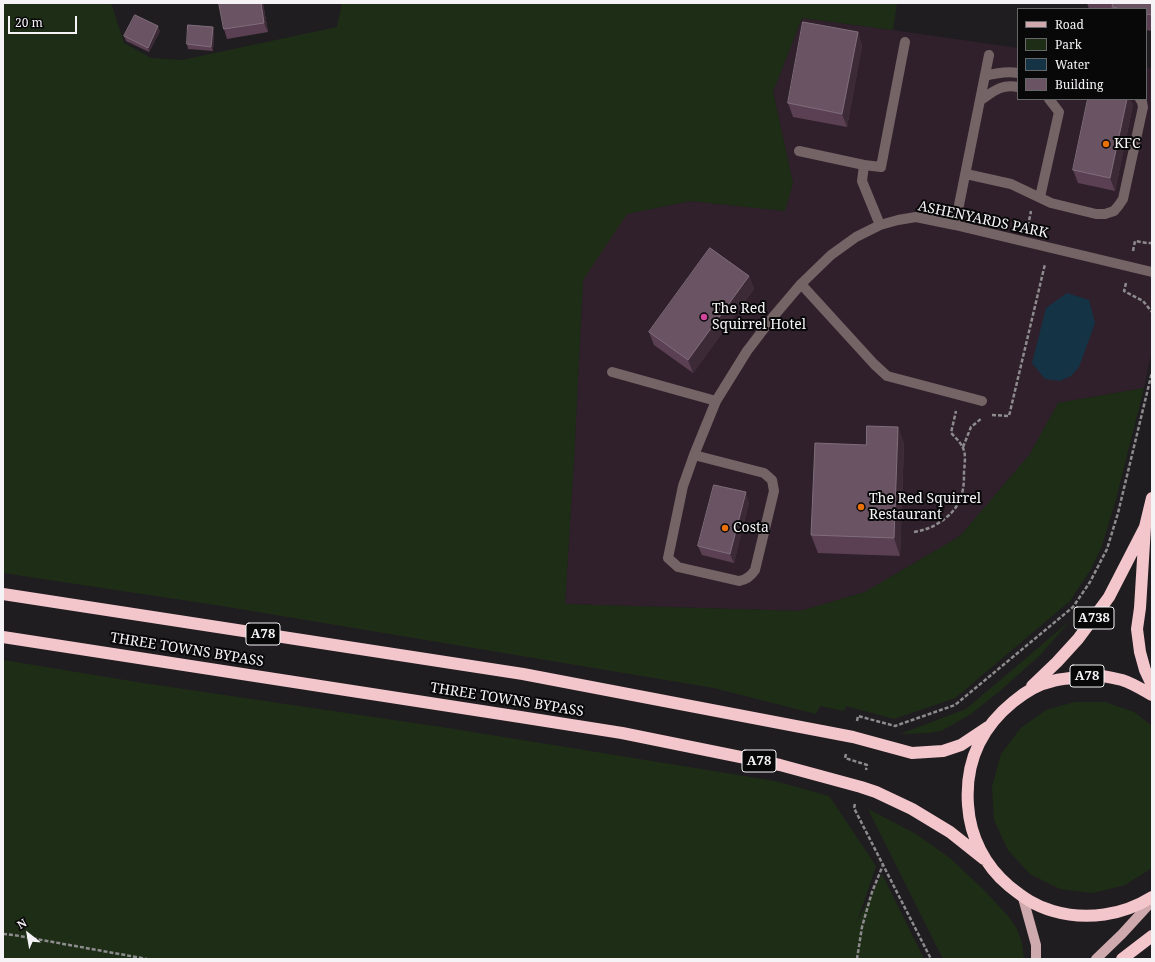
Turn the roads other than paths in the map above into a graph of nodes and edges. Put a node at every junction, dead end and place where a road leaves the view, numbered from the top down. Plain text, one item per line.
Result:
1 (905, 42) dead end
2 (989, 55) dead end
3 (1017, 73) edge
4 (986, 76) junction
5 (1017, 87) edge
6 (981, 100) junction
7 (1050, 100) edge
8 (1141, 100) edge
9 (799, 151) dead end
10 (864, 165) junction
11 (966, 174) junction
12 (1040, 197) junction
13 (880, 225) junction
14 (955, 225) junction
15 (1152, 272) edge
16 (801, 284) junction
17 (612, 372) dead end
18 (716, 401) junction
19 (982, 401) dead end
20 (694, 455) junction
21 (1152, 498) edge
22 (1145, 527) junction
23 (3, 594) edge
24 (3, 637) edge
25 (1152, 685) edge
26 (1022, 695) junction
27 (1152, 695) edge
28 (988, 727) junction
29 (984, 859) junction
30 (1152, 897) edge
31 (1023, 898) junction
32 (1152, 901) edge
33 (1152, 936) edge
34 (1036, 959) edge
35 (1096, 959) edge
36 (1122, 959) edge

1 - 10 street
2 - 4 street
3 - 4 street
4 - 6 street
5 - 6 street
6 - 11 street
7 - 12 street
8 - 12 street
9 - 10 street
10 - 13 street
11 - 12 street
11 - 14 street
13 - 14 street, ASHENYARDS PARK
13 - 16 street, ASHENYARDS PARK
14 - 15 street, ASHENYARDS PARK
16 - 18 street, ASHENYARDS PARK
16 - 19 street
17 - 18 street
18 - 20 street, ASHENYARDS PARK
20 - 20 street, ASHENYARDS PARK
21 - 22 highway, A738
22 - 25 highway, A738
22 - 26 highway, A738
23 - 28 highway, THREE TOWNS BYPASS / A78
24 - 29 highway, THREE TOWNS BYPASS / A78
26 - 27 highway, A78
26 - 28 highway, A78
28 - 29 highway, A78
29 - 31 highway, A78
30 - 31 highway, A78
31 - 34 main road
32 - 35 main road
33 - 36 highway

